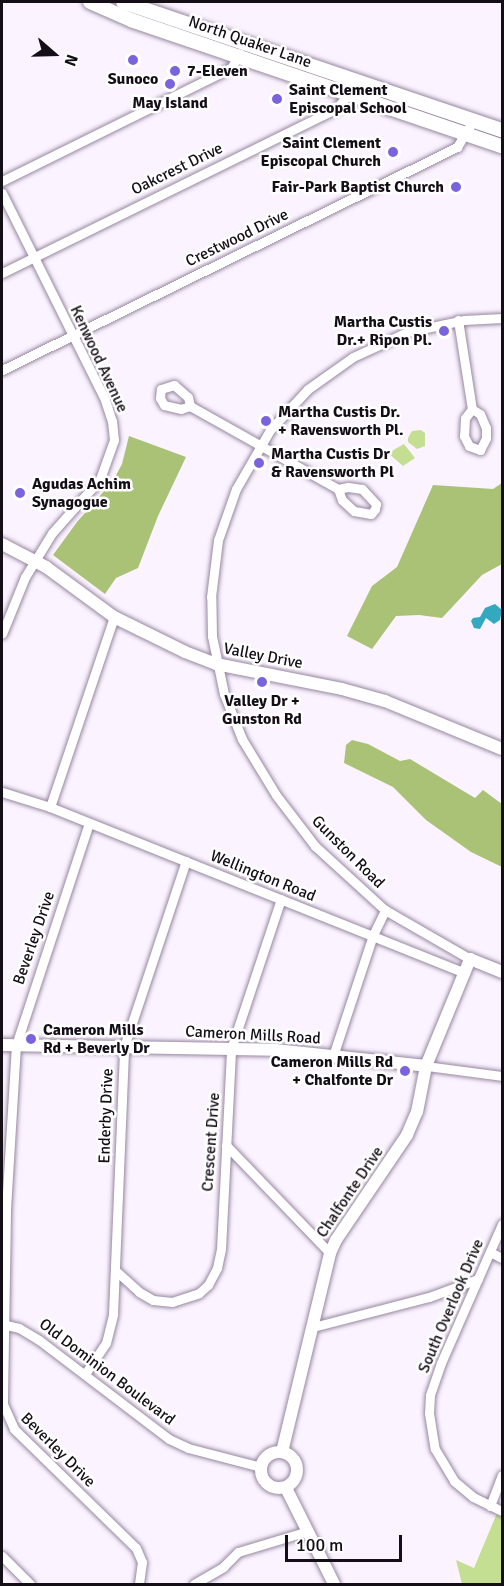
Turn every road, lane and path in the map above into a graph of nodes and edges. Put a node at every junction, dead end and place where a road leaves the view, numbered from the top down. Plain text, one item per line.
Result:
1 (90, 2) edge
2 (123, 2) edge
3 (241, 50) junction
4 (352, 87) junction
5 (473, 120) junction
6 (502, 130) edge
7 (466, 133) junction
8 (502, 146) edge
9 (2, 181) edge
10 (2, 193) edge
11 (34, 257) junction
12 (2, 273) edge
13 (502, 318) edge
14 (458, 321) junction
15 (73, 336) junction
16 (2, 370) edge
17 (190, 406) dead end
18 (472, 409) dead end
19 (259, 446) junction
20 (338, 489) dead end
21 (2, 544) edge
22 (36, 561) junction
23 (114, 617) junction
24 (2, 634) edge
25 (216, 664) junction
26 (502, 746) edge
27 (2, 792) edge
28 (50, 807) junction
29 (89, 823) junction
30 (186, 861) junction
31 (281, 899) junction
32 (385, 910) junction
33 (373, 935) junction
34 (470, 959) junction
35 (502, 972) edge
36 (465, 973) junction
37 (2, 1045) edge
38 (16, 1045) junction
39 (124, 1047) junction
40 (231, 1049) junction
41 (333, 1056) junction
42 (426, 1066) junction
43 (502, 1076) edge
44 (226, 1145) junction
45 (4, 1209) edge
46 (502, 1224) edge
47 (490, 1252) junction
48 (330, 1253) junction
49 (502, 1258) edge
50 (116, 1271) junction
51 (478, 1280) junction
52 (2, 1324) edge
53 (313, 1327) junction
54 (85, 1374) junction
55 (282, 1452) junction
56 (261, 1467) junction
57 (502, 1475) edge
58 (285, 1488) junction
59 (490, 1506) junction
60 (502, 1511) edge
61 (308, 1531) junction
62 (2, 1557) edge
63 (30, 1584) edge
64 (139, 1584) edge
65 (194, 1584) edge
66 (334, 1584) edge

1 - 3 main road, North Quaker Lane
2 - 3 main road, North Quaker Lane
3 - 4 main road, North Quaker Lane
3 - 9 street
4 - 5 main road, North Quaker Lane
4 - 7 main road, North Quaker Lane
4 - 11 street, Oakcrest Drive
5 - 6 main road, North Quaker Lane
5 - 7 street, Crestwood Drive
7 - 8 main road, North Quaker Lane
7 - 15 street, Crestwood Drive
10 - 11 street, Kenwood Avenue
11 - 12 street, Oakcrest Drive
11 - 15 street, Kenwood Avenue
13 - 14 street, Gunston Road
14 - 18 street
14 - 19 street, Gunston Road
15 - 16 street, Crestwood Drive
15 - 22 street, Kenwood Avenue
17 - 19 street
19 - 20 street
19 - 25 street, Gunston Road
21 - 22 street, Valley Drive
22 - 23 street, Valley Drive
22 - 24 street, Kenwood Avenue
23 - 25 street, Valley Drive
23 - 28 street
25 - 26 street, Valley Drive
25 - 32 street, Gunston Road
27 - 28 street, Wellington Road
28 - 29 street, Wellington Road
29 - 30 street, Wellington Road
29 - 38 street, Beverley Drive
30 - 31 street, Wellington Road
30 - 39 street, Enderby Drive
31 - 33 street, Wellington Road
31 - 40 street, Crescent Drive
32 - 33 street
32 - 34 street, Gunston Road
33 - 36 street, Wellington Road
33 - 41 street
34 - 35 street, Gunston Road
34 - 36 street, Chalfonte Drive
36 - 42 street, Chalfonte Drive
37 - 38 street, Cameron Mills Road
38 - 39 street, Cameron Mills Road
38 - 45 street, Beverley Drive
39 - 40 street, Cameron Mills Road
39 - 50 street, Enderby Drive
40 - 41 street, Cameron Mills Road
40 - 44 street, Crescent Drive
41 - 42 street, Cameron Mills Road
42 - 43 street, Cameron Mills Road
42 - 48 street, Chalfonte Drive
44 - 48 street
44 - 50 street, Crescent Drive
45 - 52 street, Beverley Drive
46 - 47 street, South Overlook Drive
47 - 49 street
47 - 51 street, South Overlook Drive
48 - 53 street, Chalfonte Drive
50 - 54 street, Enderby Drive
51 - 53 street
51 - 59 street, South Overlook Drive
52 - 54 street, Old Dominion Boulevard
52 - 64 street, Beverley Drive
53 - 55 street, Chalfonte Drive
54 - 56 street, Old Dominion Boulevard
55 - 56 street
55 - 58 street
56 - 58 street
57 - 59 street
58 - 61 street
59 - 60 street, South Overlook Drive
61 - 65 street
61 - 66 street
62 - 63 street

